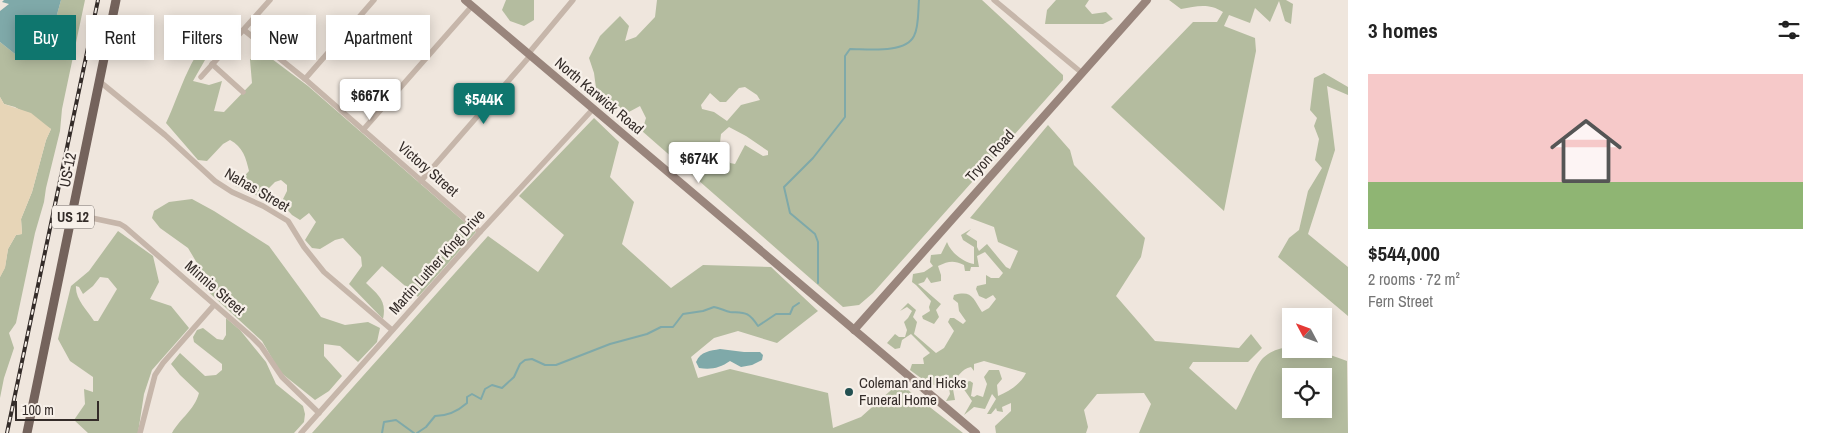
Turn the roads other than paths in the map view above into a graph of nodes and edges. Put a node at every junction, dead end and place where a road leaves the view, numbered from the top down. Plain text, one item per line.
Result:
1 (116, 0) edge
2 (270, 0) edge
3 (374, 0) edge
4 (465, 0) edge
5 (573, 0) edge
6 (994, 0) edge
7 (1147, 0) edge
8 (472, 6) junction
9 (244, 30) junction
10 (529, 55) junction
11 (212, 64) junction
12 (1082, 72) junction
13 (201, 77) dead end
14 (305, 79) junction
15 (99, 81) junction
16 (243, 92) dead end
17 (592, 109) junction
18 (363, 130) junction
19 (421, 181) junction
20 (74, 214) junction
21 (480, 232) junction
22 (214, 305) junction
23 (392, 330) junction
24 (854, 330) junction
25 (319, 413) junction
26 (27, 433) edge
27 (140, 433) edge
28 (301, 433) edge
29 (976, 433) edge

1 - 15 main road, US-12 / US 12
2 - 9 street
3 - 14 street
4 - 8 street, North Karwick Road
5 - 10 street
6 - 12 street
7 - 12 street, Tryon Road
8 - 10 street, North Karwick Road
8 - 18 street
9 - 11 street
9 - 14 street, Victory Street
10 - 17 street, North Karwick Road
10 - 19 street
11 - 13 street
11 - 16 street
12 - 24 street, Tryon Road
14 - 18 street, Victory Street
15 - 20 main road, US-12 / US 12
15 - 23 street, Nahas Street
17 - 21 street, Martin Luther King Drive
17 - 24 street, North Karwick Road
18 - 19 street, Victory Street
19 - 21 street, Victory Street
20 - 22 street, Minnie Street
20 - 26 main road, US-12 / US 12
21 - 23 street, Martin Luther King Drive
22 - 25 street, Minnie Street
22 - 27 street
23 - 25 street, Martin Luther King Drive
24 - 29 street, North Karwick Road
25 - 28 street, Martin Luther King Drive

